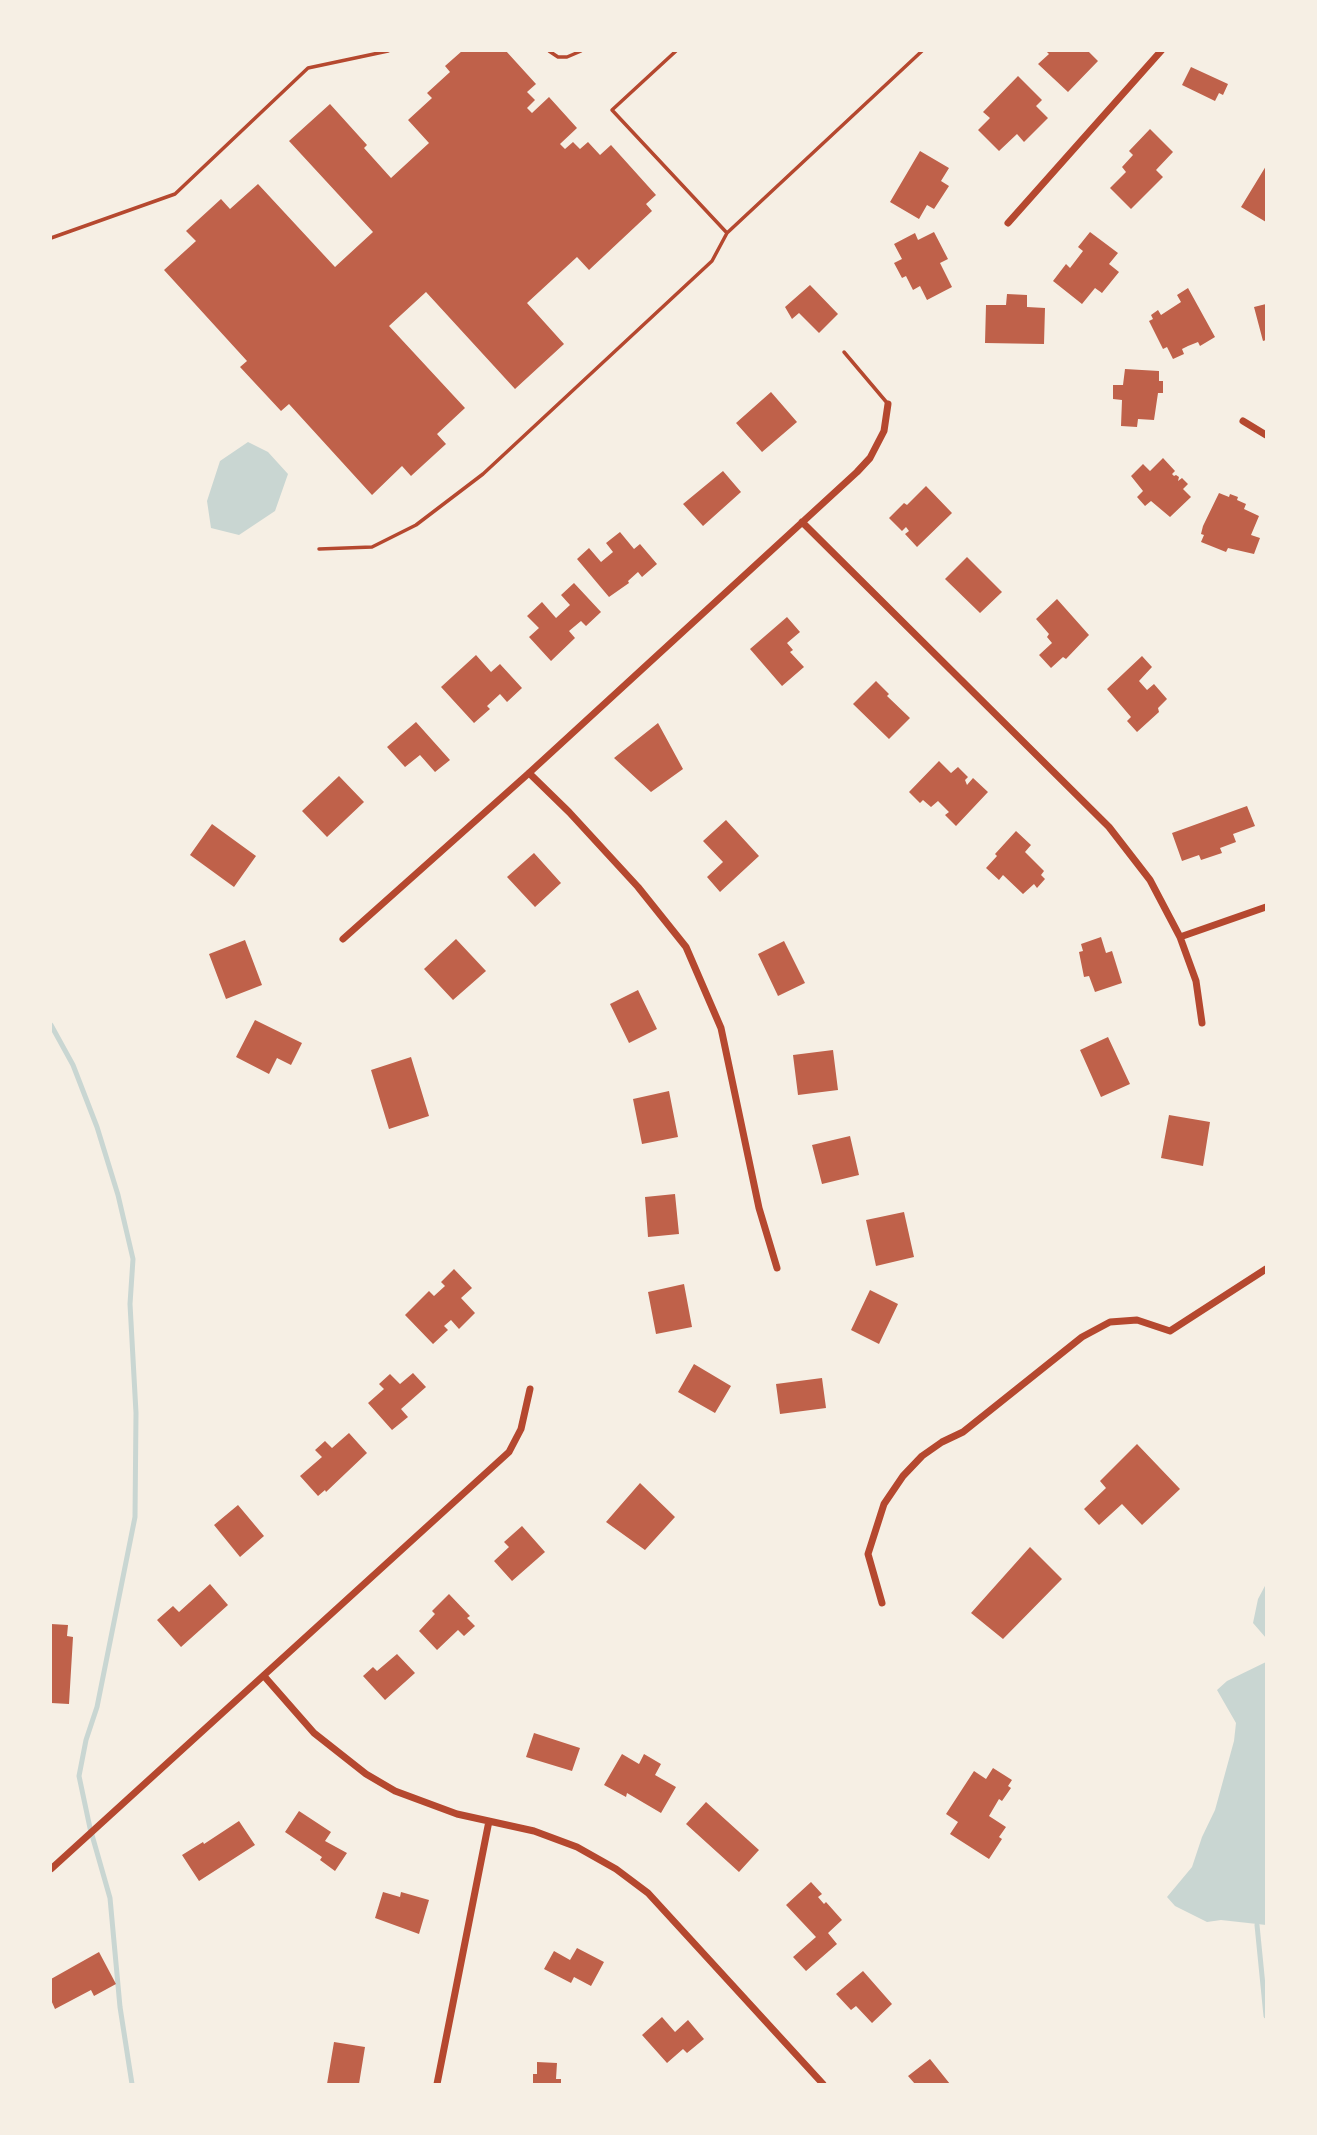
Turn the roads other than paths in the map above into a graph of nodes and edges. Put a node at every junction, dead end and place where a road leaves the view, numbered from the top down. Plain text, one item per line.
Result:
1 (388, 51) edge
2 (549, 51) edge
3 (582, 51) edge
4 (676, 51) edge
5 (922, 51) edge
6 (1161, 51) edge
7 (1008, 223) dead end
8 (727, 233) junction
9 (51, 238) edge
10 (844, 352) dead end
11 (888, 404) joint
12 (1243, 421) dead end
13 (1266, 435) edge
14 (802, 522) junction
15 (319, 549) dead end
16 (529, 773) junction
17 (1266, 907) edge
18 (1180, 937) junction
19 (343, 939) dead end
20 (1202, 1023) dead end
21 (777, 1268) dead end
22 (1266, 1269) edge
23 (530, 1389) dead end
24 (881, 1603) dead end
25 (264, 1675) junction
26 (489, 1821) junction
27 (51, 1869) edge
28 (437, 2084) edge
29 (823, 2084) edge

1 - 9 lane
2 - 3 lane
4 - 8 lane
5 - 8 lane
6 - 7 street
8 - 15 lane
10 - 11 lane
11 - 14 street
12 - 13 street
14 - 16 street
14 - 18 street
16 - 19 street
16 - 21 street
17 - 18 street
18 - 20 street
22 - 24 street
23 - 25 street
25 - 26 street
25 - 27 street
26 - 28 street
26 - 29 street

